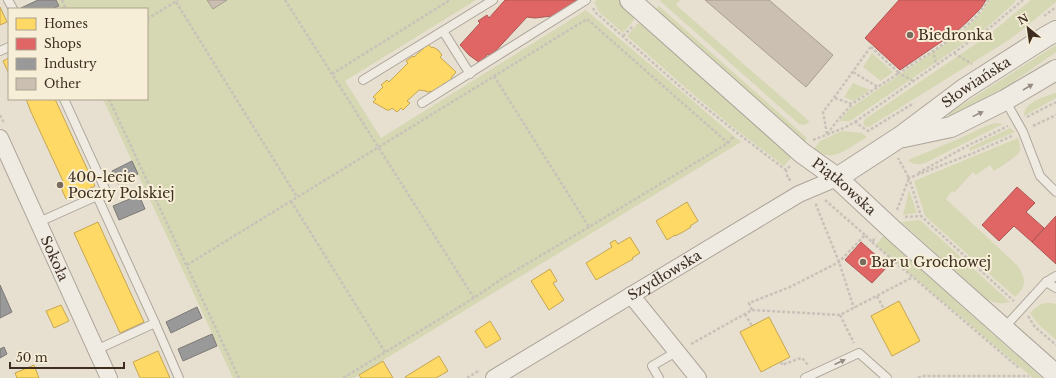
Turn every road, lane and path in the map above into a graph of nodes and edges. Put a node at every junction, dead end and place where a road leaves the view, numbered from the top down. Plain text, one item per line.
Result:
1 (285, 0) edge
2 (450, 0) edge
3 (493, 0) edge
4 (630, 0) edge
5 (988, 0) edge
6 (1024, 0) edge
7 (177, 1) edge
8 (589, 3) edge
9 (148, 18) edge
10 (443, 31) junction
11 (1053, 31) edge
12 (933, 50) junction
13 (954, 53) junction
14 (974, 65) dead end
15 (936, 66) junction
16 (853, 72) junction
17 (1054, 72) edge
18 (899, 73) junction
19 (332, 74) junction
20 (470, 74) junction
21 (494, 76) junction
22 (363, 80) dead end
23 (913, 81) junction
24 (878, 87) junction
25 (835, 98) junction
26 (64, 100) edge
27 (108, 100) edge
28 (1005, 100) junction
29 (1056, 102) edge
30 (422, 103) dead end
31 (852, 104) junction
32 (1056, 115) edge
33 (855, 122) dead end
34 (1017, 122) junction
35 (1023, 132) junction
36 (734, 136) dead end
37 (900, 137) junction
38 (0, 138) edge
39 (728, 143) junction
40 (378, 147) junction
41 (901, 162) dead end
42 (786, 170) dead end
43 (837, 178) junction
44 (909, 178) junction
45 (1056, 192) edge
46 (96, 196) junction
47 (297, 197) junction
48 (291, 201) junction
49 (892, 219) junction
50 (39, 222) junction
51 (589, 227) junction
52 (865, 235) junction
53 (872, 242) junction
54 (839, 262) junction
55 (187, 265) junction
56 (1056, 276) edge
57 (913, 277) junction
58 (1046, 282) junction
59 (1056, 288) edge
60 (631, 295) junction
61 (877, 296) junction
62 (474, 298) junction
63 (854, 308) junction
64 (1021, 308) junction
65 (884, 309) dead end
66 (752, 310) junction
67 (745, 314) junction
68 (840, 315) junction
69 (155, 323) junction
70 (752, 326) dead end
71 (1003, 328) junction
72 (1056, 345) edge
73 (96, 350) junction
74 (385, 352) junction
75 (676, 352) junction
76 (860, 353) junction
77 (781, 362) dead end
78 (814, 374) junction
79 (1056, 375) edge
80 (1030, 377) edge
81 (108, 378) edge
82 (180, 378) edge
83 (239, 378) edge
84 (342, 378) edge
85 (494, 378) edge
86 (659, 378) edge
87 (698, 378) edge
88 (805, 378) edge
89 (887, 378) edge
90 (918, 378) edge

1 - 19 path
2 - 19 path
3 - 10 lane
4 - 43 street, Piątkowska
5 - 12 path
6 - 13 path
7 - 9 path
7 - 47 path
8 - 20 lane
8 - 42 path
10 - 20 lane
10 - 22 lane
11 - 37 street, Słowiańska
12 - 15 path
12 - 18 path
13 - 14 path
13 - 15 path
15 - 23 path
16 - 18 path
16 - 24 path
16 - 25 path
28 -> 17 street, Słowiańska
18 - 23 path
18 - 24 path
19 - 40 path
20 - 30 lane
21 - 39 path
21 - 40 path
21 - 51 path
23 - 33 path
24 - 31 path
25 - 31 path
25 - 31 path
26 - 46 lane
27 - 55 path
28 - 34 lane
37 -> 28 street, Słowiańska
29 - 34 path
32 - 35 path
34 - 35 lane
34 - 44 path
35 - 44 path
35 - 45 lane
36 - 39 path
37 - 43 street, Słowiańska
38 - 50 street, Sokoła
39 - 51 path
40 - 47 path
40 - 62 path
41 - 44 path
43 - 49 street, Piątkowska
43 - 60 street, Szydłowska
44 - 49 path
44 - 64 path
46 - 50 lane
46 - 69 lane
47 - 48 path
48 - 55 path
48 - 74 path
49 - 53 path
49 - 71 street, Piątkowska
50 - 73 street, Sokoła
51 - 62 path
52 - 53 path
52 - 54 path
52 - 54 path
53 - 57 path
54 - 63 path
54 - 66 path
55 - 83 path
56 - 58 lane
57 - 61 path
57 - 80 path
58 - 59 lane
58 - 64 lane
60 - 75 street
60 - 85 street, Szydłowska
61 - 63 path
61 - 65 path
62 - 74 path
63 - 68 path
64 - 71 lane
64 - 72 path
66 - 67 path
66 - 68 path
67 - 70 path
67 - 75 path
68 - 76 path
69 - 73 lane
69 - 82 lane
71 - 79 street, Piątkowska
73 - 81 street, Sokoła
74 - 84 path
75 - 86 lane
75 - 87 street
78 -> 76 lane
76 - 89 lane
77 - 78 path
78 - 88 lane
80 - 90 path

